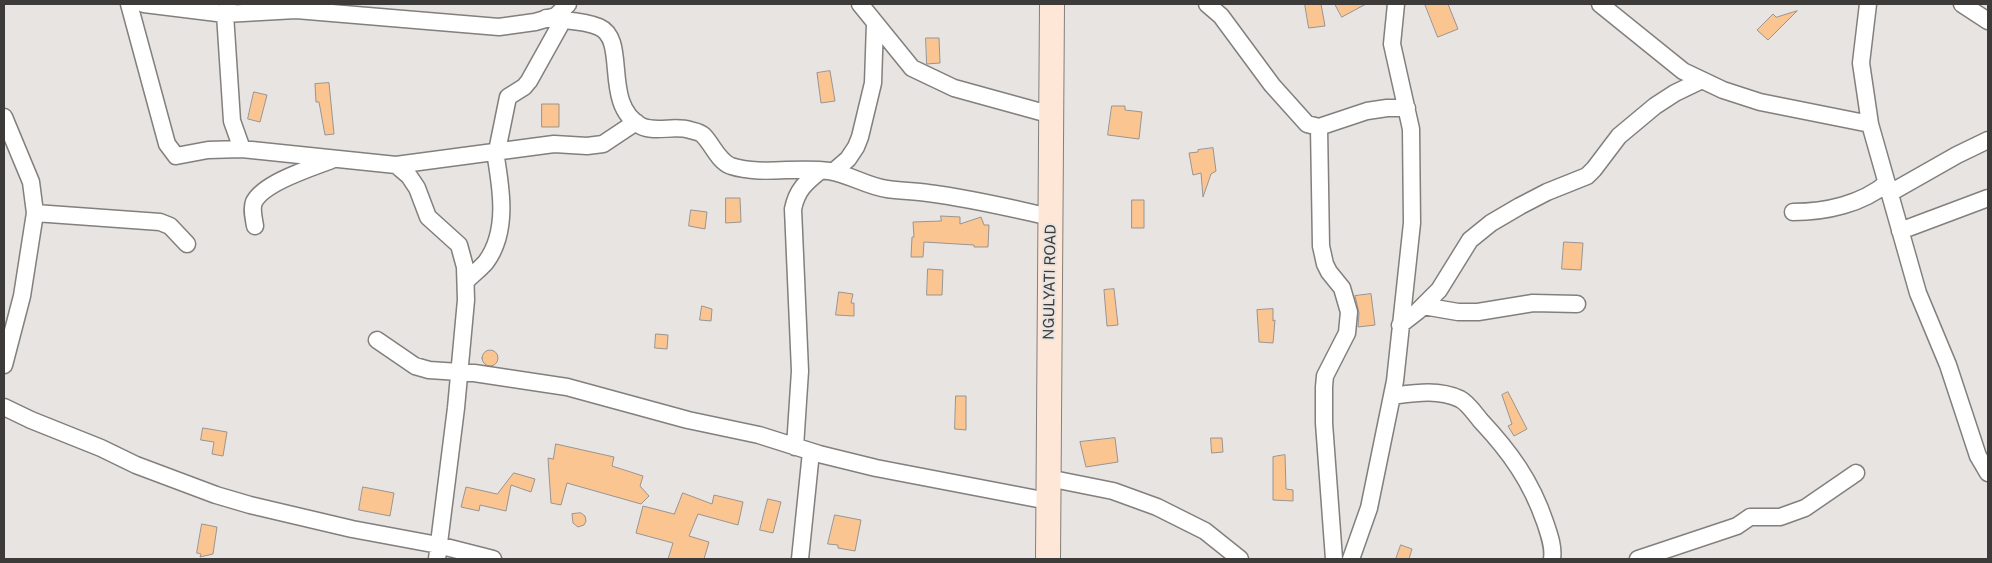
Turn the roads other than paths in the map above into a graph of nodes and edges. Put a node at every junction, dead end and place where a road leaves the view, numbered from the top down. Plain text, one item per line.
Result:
1 (130, 4) edge
2 (144, 4) edge
3 (568, 4) edge
4 (1052, 4) edge
5 (1207, 4) edge
6 (1396, 4) edge
7 (1600, 4) edge
8 (1868, 4) edge
9 (1962, 4) edge
10 (862, 5) edge
11 (227, 9) edge
12 (554, 19) junction
13 (1988, 21) edge
14 (875, 23) junction
15 (1702, 80) junction
16 (1407, 108) junction
17 (1052, 115) junction
18 (4, 117) edge
19 (636, 122) junction
20 (1870, 124) junction
21 (1319, 127) junction
22 (1988, 140) edge
23 (242, 149) junction
24 (496, 151) junction
25 (336, 159) junction
26 (396, 165) junction
27 (827, 171) junction
28 (1889, 188) junction
29 (1988, 198) edge
30 (1794, 212) dead end
31 (35, 213) junction
32 (1051, 216) junction
33 (255, 226) dead end
34 (1900, 231) junction
35 (187, 244) dead end
36 (466, 281) junction
37 (1577, 304) dead end
38 (1423, 306) junction
39 (1400, 325) junction
40 (377, 340) dead end
41 (4, 365) edge
42 (459, 373) junction
43 (1392, 396) junction
44 (4, 406) edge
45 (803, 449) junction
46 (1856, 473) dead end
47 (1988, 473) edge
48 (1048, 478) junction
49 (1048, 501) junction
50 (438, 552) edge
51 (493, 559) edge
52 (800, 559) edge
53 (1048, 559) edge
54 (1240, 559) edge
55 (1334, 559) edge
56 (1351, 559) edge
57 (1552, 559) edge
58 (1638, 559) edge

1 - 23 street
2 - 11 street
3 - 12 street
4 - 17 main road, NGULYATI ROAD
5 - 21 street
6 - 16 street
7 - 15 street
8 - 20 street
9 - 13 street
10 - 14 street
11 - 12 street
11 - 23 street
12 - 19 street
12 - 24 street
14 - 17 street
14 - 27 street
15 - 20 street
15 - 38 street
16 - 21 street
16 - 39 street
17 - 32 main road, NGULYATI ROAD
18 - 31 street
19 - 24 street
19 - 27 street
20 - 28 street
21 - 55 street
22 - 28 street
23 - 25 street
24 - 26 street
24 - 36 street
25 - 26 street
25 - 33 street
26 - 36 street
27 - 32 street
27 - 45 street
28 - 30 street
28 - 34 street
29 - 34 street
31 - 35 street
31 - 41 street
32 - 48 main road, NGULYATI ROAD
34 - 47 street
36 - 42 street
37 - 38 street
38 - 39 street
39 - 43 street
40 - 42 street
42 - 45 street
42 - 50 street
43 - 56 street
43 - 57 street
44 - 50 street
45 - 49 street
45 - 52 street
46 - 58 street
48 - 49 main road, NGULYATI ROAD
48 - 54 street
49 - 53 main road, NGULYATI ROAD
50 - 51 street

